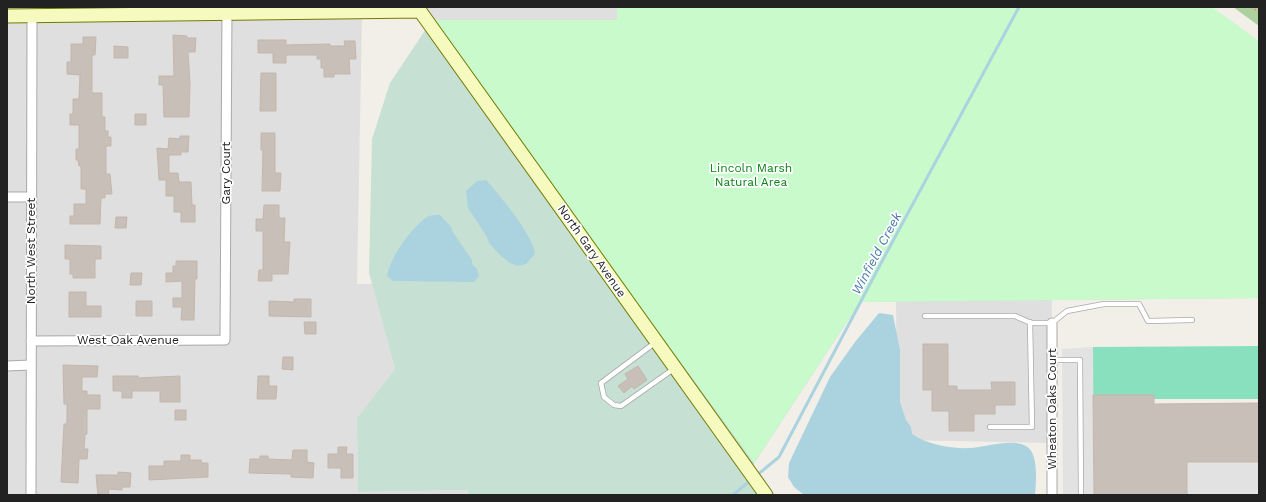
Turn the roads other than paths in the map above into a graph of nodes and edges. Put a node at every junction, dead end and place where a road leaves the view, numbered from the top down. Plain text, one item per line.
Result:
1 (420, 8) edge
2 (227, 10) edge
3 (32, 11) edge
4 (7, 16) edge
5 (7, 197) edge
6 (31, 197) junction
7 (925, 316) dead end
8 (1192, 320) dead end
9 (1030, 322) junction
10 (1052, 323) junction
11 (225, 340) joint
12 (31, 341) junction
13 (657, 341) junction
14 (1052, 360) junction
15 (7, 366) edge
16 (31, 366) junction
17 (675, 367) junction
18 (990, 427) dead end
19 (764, 492) edge
20 (31, 495) edge
21 (1052, 495) edge
22 (1081, 495) edge

1 - 2 street
1 - 13 street, North Gary Avenue
2 - 3 street
2 - 11 street, Gary Court
3 - 4 street
3 - 6 street, North West Street
5 - 6 street
6 - 12 street, North West Street
7 - 9 lane
8 - 10 lane
9 - 10 lane
9 - 18 lane
10 - 14 street, Wheaton Oaks Court
11 - 12 street, West Oak Avenue
12 - 16 street, North West Street
13 - 17 street, North Gary Avenue
13 - 17 lane
14 - 21 street, Wheaton Oaks Court
14 - 22 lane
15 - 16 street
16 - 20 street, North West Street
17 - 19 street, North Gary Avenue

